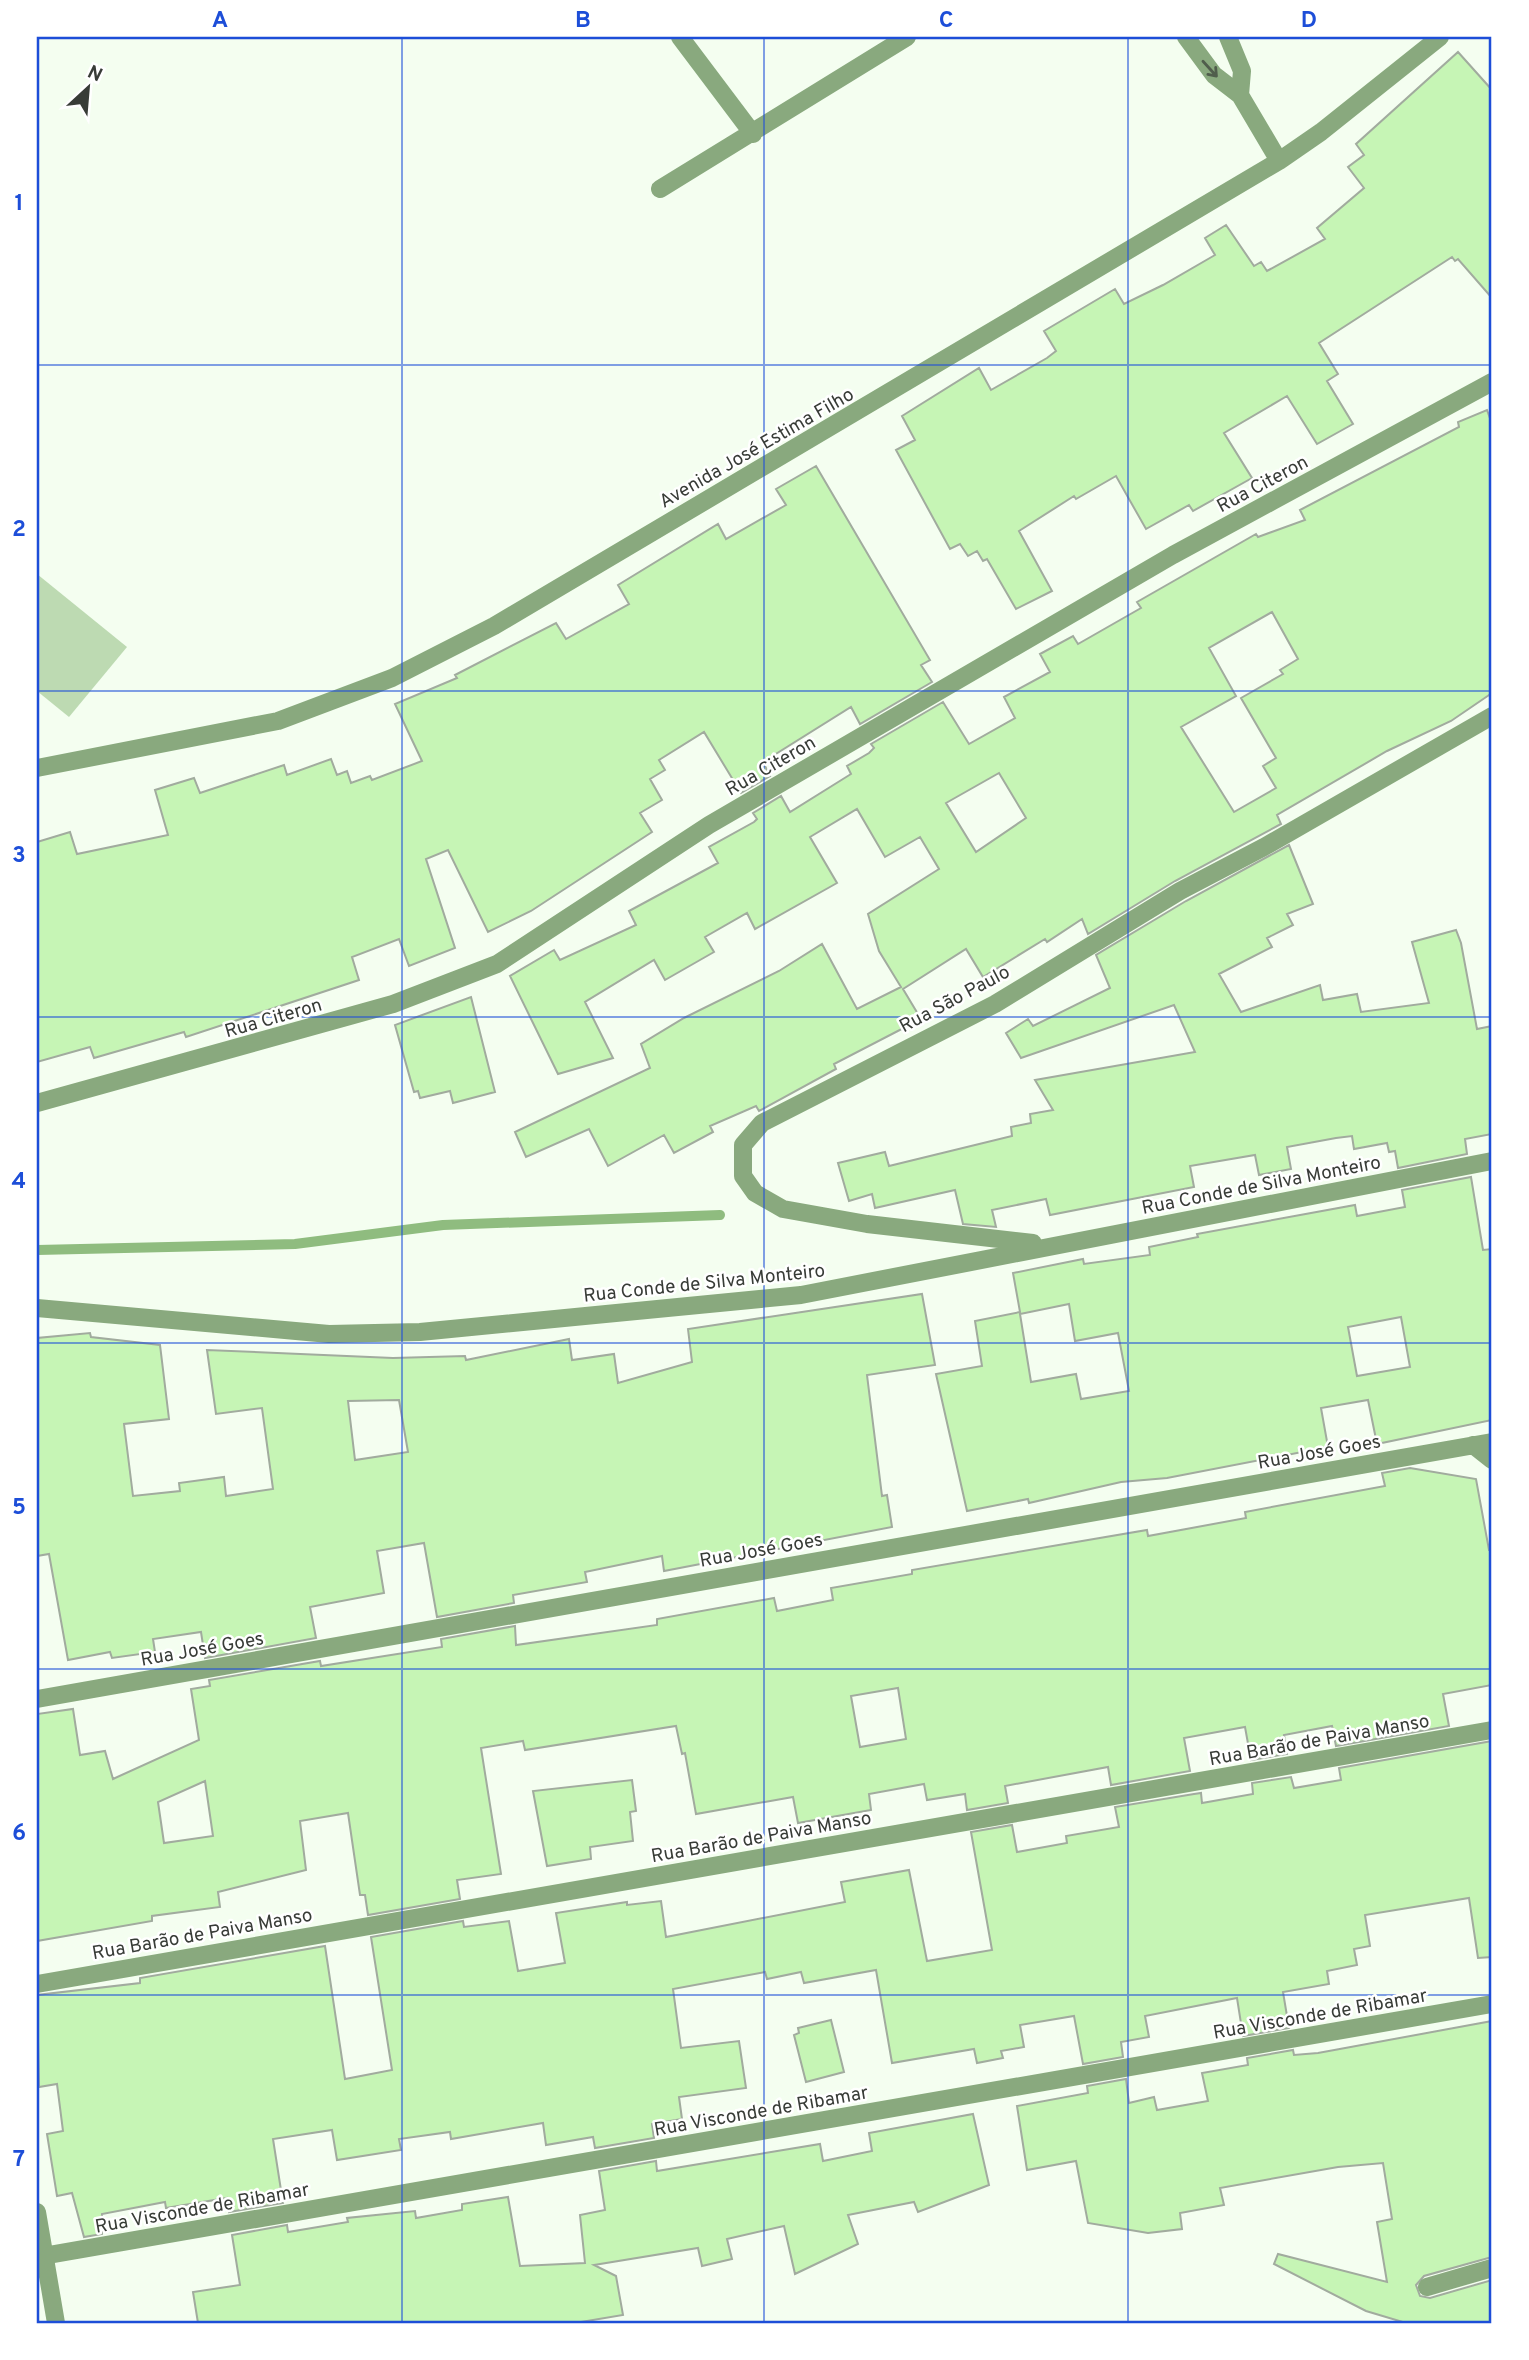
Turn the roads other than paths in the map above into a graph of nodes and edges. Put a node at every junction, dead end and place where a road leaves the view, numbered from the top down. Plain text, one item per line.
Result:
1 (680, 37) edge
2 (907, 37) edge
3 (1186, 37) edge
4 (1228, 37) edge
5 (1440, 37) edge
6 (1240, 95) junction
7 (753, 134) junction
8 (1279, 161) junction
9 (660, 189) dead end
10 (1492, 382) edge
11 (1492, 716) edge
12 (37, 768) edge
13 (37, 1103) edge
14 (1492, 1161) edge
15 (1047, 1245) junction
16 (37, 1308) edge
17 (1492, 1442) edge
18 (1473, 1445) junction
19 (1492, 1460) edge
20 (37, 1699) edge
21 (1492, 1730) edge
22 (37, 1984) edge
23 (1492, 2004) edge
24 (37, 2212) edge
25 (41, 2256) edge
26 (1492, 2268) edge
27 (1427, 2287) dead end
28 (56, 2323) edge

1 - 7 street
2 - 7 street
3 -> 6 street
4 - 6 street
5 - 8 street, Avenida José Estima Filho
6 - 8 street
7 - 9 street
8 - 12 street, Avenida José Estima Filho
10 - 13 street, Rua Citeron
11 - 15 street, Rua São Paulo
14 - 15 street, Rua Conde de Silva Monteiro
15 - 16 street, Rua Conde de Silva Monteiro
17 - 18 street, Rua José Goes
18 - 19 street
18 - 20 street, Rua José Goes
21 - 22 street, Rua Barão de Paiva Manso
23 - 25 street, Rua Visconde de Ribamar
24 - 25 street
25 - 28 street
26 - 27 street

